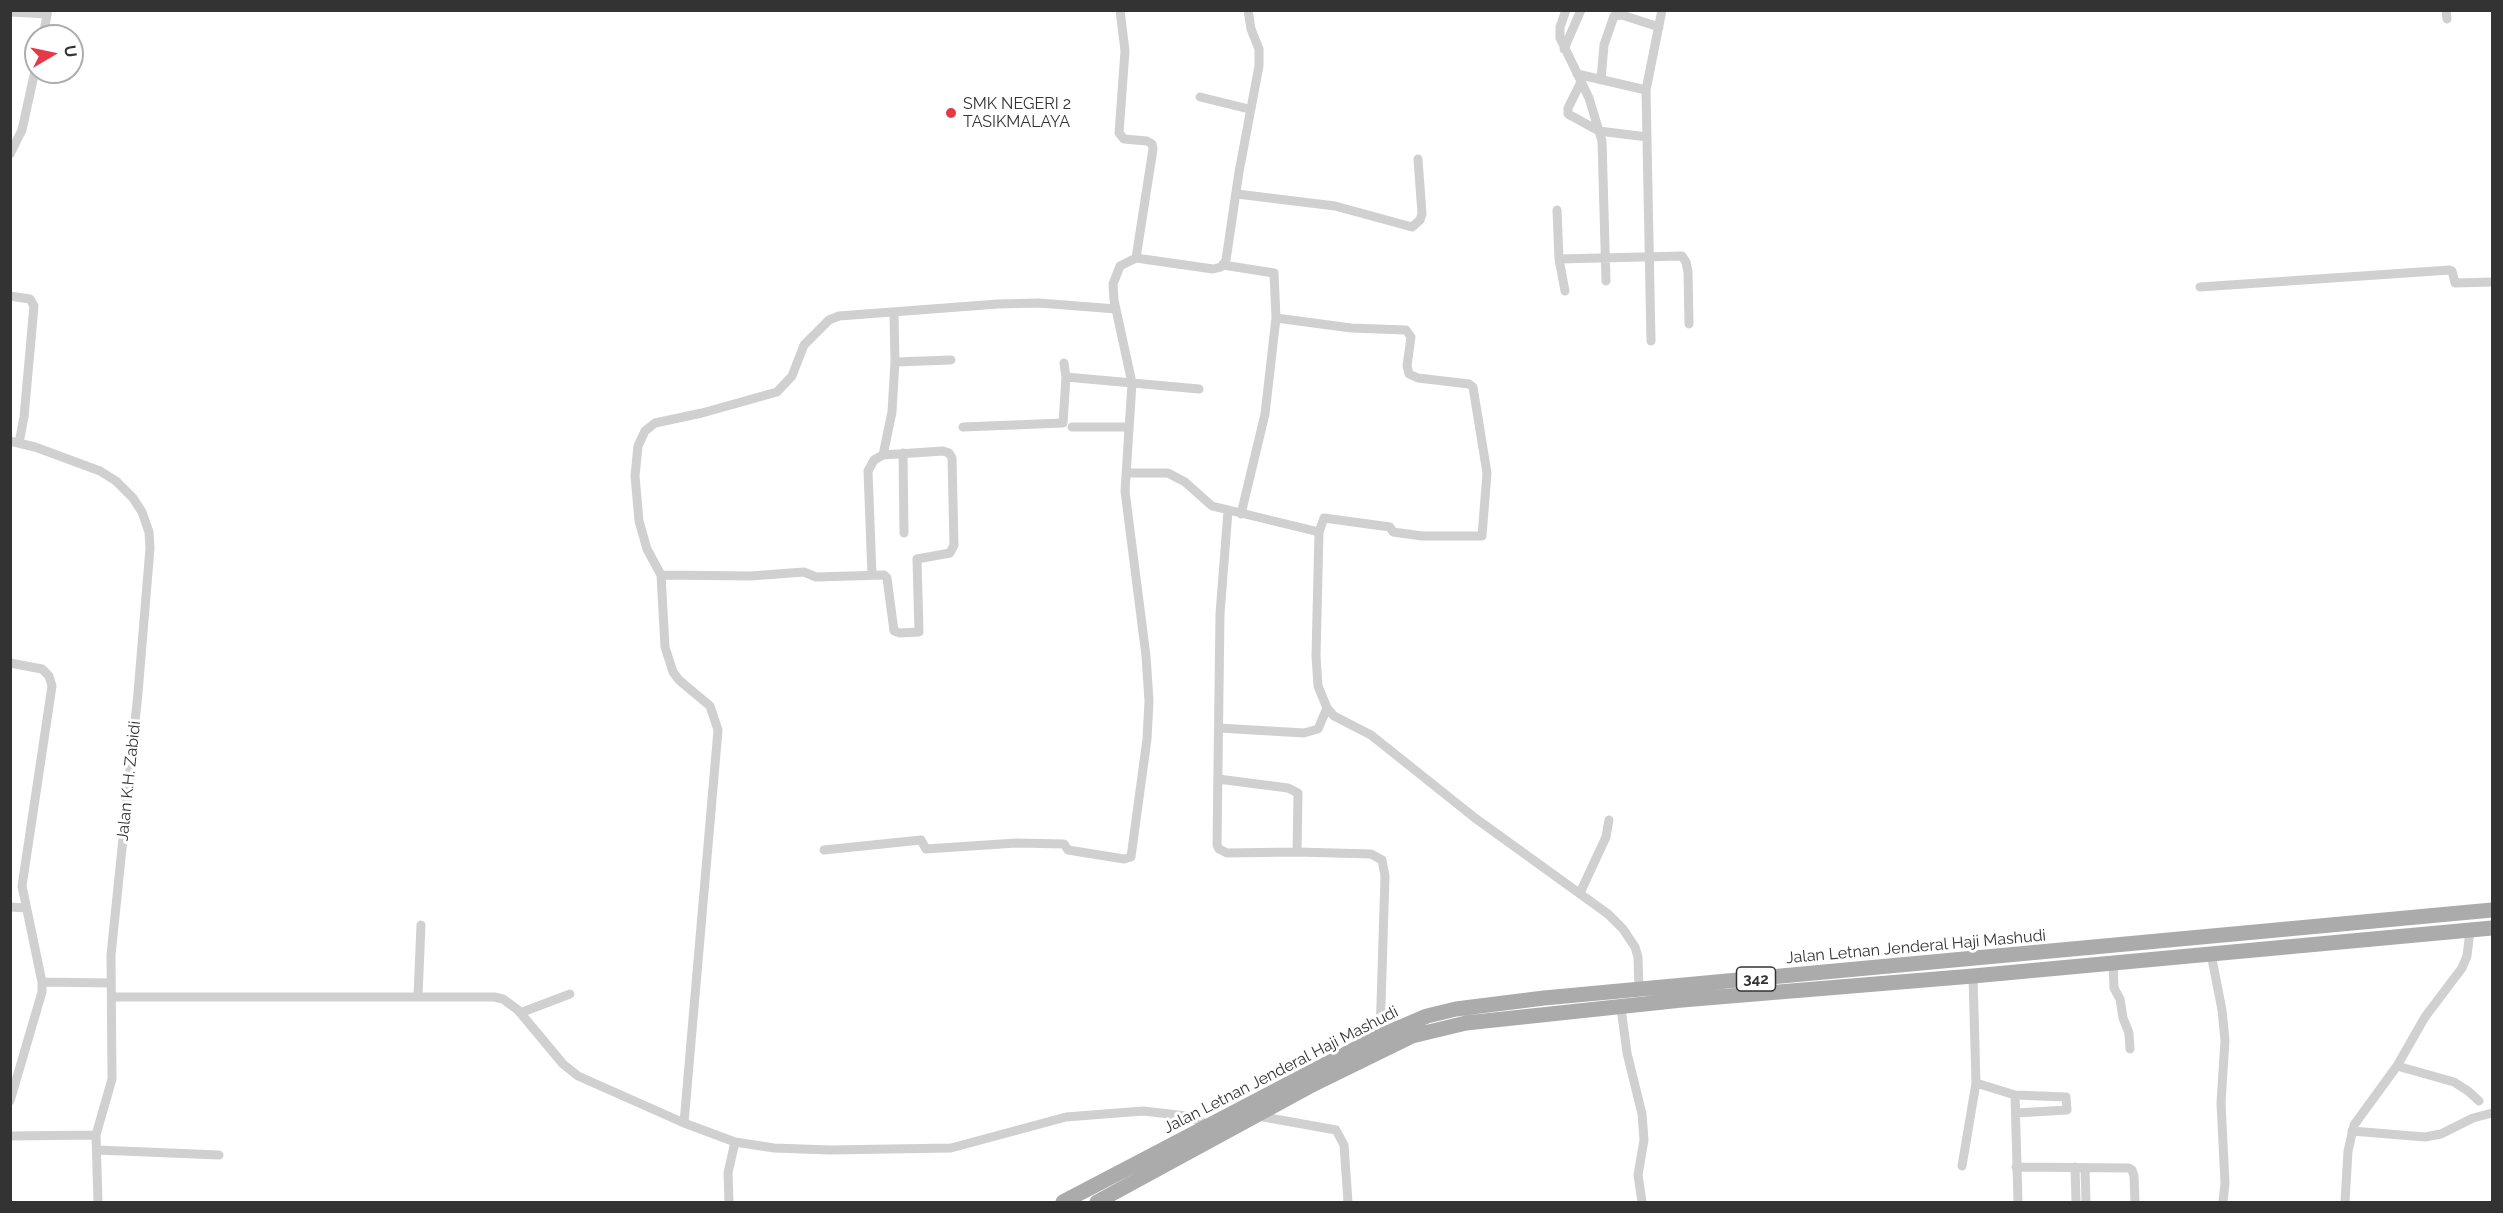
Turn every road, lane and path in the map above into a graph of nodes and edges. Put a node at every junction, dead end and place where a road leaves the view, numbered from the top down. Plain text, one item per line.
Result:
1 (1120, 10) edge
2 (1248, 10) edge
3 (1566, 10) edge
4 (1581, 10) edge
5 (1662, 10) edge
6 (10, 12) edge
7 (48, 12) edge
8 (1659, 27) junction
9 (1564, 49) junction
10 (1579, 78) junction
11 (1601, 80) junction
12 (32, 84) edge
13 (1646, 90) junction
14 (1200, 97) dead end
15 (1249, 109) junction
16 (1599, 131) junction
17 (1647, 137) junction
18 (10, 154) edge
19 (1418, 159) dead end
20 (1237, 194) junction
21 (1557, 210) dead end
22 (1649, 255) junction
23 (1605, 257) junction
24 (1136, 258) junction
25 (1558, 259) junction
26 (1223, 265) junction
27 (1606, 281) dead end
28 (2493, 282) edge
29 (2200, 287) dead end
30 (1564, 291) dead end
31 (10, 296) edge
32 (1116, 309) junction
33 (894, 313) junction
34 (1276, 318) junction
35 (1689, 324) dead end
36 (1651, 341) dead end
37 (951, 360) dead end
38 (895, 362) junction
39 (1064, 363) dead end
40 (1066, 377) junction
41 (1132, 383) junction
42 (1200, 389) dead end
43 (963, 427) dead end
44 (1072, 427) dead end
45 (1129, 427) junction
46 (15, 442) edge
47 (903, 453) junction
48 (883, 455) junction
49 (1126, 472) junction
50 (1228, 512) junction
51 (1241, 514) junction
52 (1319, 532) junction
53 (904, 533) dead end
54 (661, 575) junction
55 (872, 575) junction
56 (10, 663) edge
57 (1327, 708) junction
58 (1219, 728) junction
59 (1218, 779) junction
60 (1609, 819) dead end
61 (824, 850) dead end
62 (1297, 852) junction
63 (1580, 893) junction
64 (10, 908) edge
65 (26, 908) junction
66 (2493, 910) edge
67 (421, 926) dead end
68 (2493, 928) edge
69 (2470, 930) junction
70 (2211, 954) junction
71 (2113, 963) junction
72 (1973, 976) junction
73 (42, 982) junction
74 (111, 983) junction
75 (1639, 991) junction
76 (570, 994) dead end
77 (418, 996) junction
78 (111, 997) junction
79 (1544, 998) junction
80 (1621, 1008) junction
81 (520, 1013) junction
82 (1546, 1015) junction
83 (1380, 1036) junction
84 (2130, 1049) dead end
85 (2397, 1066) junction
86 (1977, 1083) junction
87 (2015, 1095) junction
88 (10, 1101) edge
89 (2479, 1101) dead end
90 (2016, 1113) junction
91 (2493, 1113) edge
92 (1258, 1116) junction
93 (684, 1123) junction
94 (1208, 1128) junction
95 (2352, 1131) junction
96 (10, 1136) edge
97 (96, 1136) junction
98 (735, 1142) junction
99 (97, 1150) junction
100 (219, 1155) dead end
101 (1962, 1166) dead end
102 (2016, 1167) junction
103 (2080, 1168) junction
104 (98, 1203) edge
105 (729, 1203) edge
106 (1064, 1203) edge
107 (1097, 1203) edge
108 (1348, 1203) edge
109 (1642, 1203) edge
110 (2018, 1203) edge
111 (2076, 1203) edge
112 (2086, 1203) edge
113 (2135, 1203) edge
114 (2223, 1203) edge
115 (2345, 1203) edge

1 - 24 street
2 - 15 street
3 - 9 street
4 - 9 street
5 - 8 street
6 - 7 street
8 - 11 street
8 - 13 street
9 - 10 street
10 - 11 street
10 - 16 street
10 - 16 street
11 - 13 street
12 - 18 street
13 - 17 street
14 - 15 street
15 - 20 street
16 - 17 street
16 - 23 street
17 - 22 street
19 - 20 street
20 - 26 street
21 - 25 street
22 - 23 street
22 - 35 street
22 - 36 street
23 - 25 street
23 - 27 street
24 - 26 street
24 - 32 street
25 - 30 street
26 - 34 street
28 - 29 street
31 - 46 street
32 - 33 street
32 - 41 street
33 - 38 street
33 - 54 street
34 - 51 street
34 - 52 street
37 - 38 street
38 - 48 street
39 - 40 street
40 - 41 street
40 - 43 street
41 - 42 street
41 - 45 street
44 - 45 street
45 - 49 street
46 - 74 street, Jalan K.H. Zabidi
47 - 48 street
47 - 53 street
47 - 55 street
48 - 55 street
49 - 50 street
49 - 61 street
50 - 51 street
50 - 58 street
51 - 52 street
52 - 57 street
54 - 55 street
54 - 93 street
56 - 65 street
57 - 58 street
57 - 63 street
58 - 59 street
59 - 62 street
59 - 62 street
60 - 63 street
62 - 83 street
63 - 75 street
64 - 65 street
65 - 73 street
66 - 75 main road, Jalan Letnan Jenderal Haji Mashudi / 342
67 - 77 street
68 - 69 main road, Jalan Letnan Jenderal Haji Mashudi / 342
69 - 70 main road, Jalan Letnan Jenderal Haji Mashudi / 342
69 - 85 street
70 - 71 main road, Jalan Letnan Jenderal Haji Mashudi / 342
70 - 114 street
71 - 72 main road, Jalan Letnan Jenderal Haji Mashudi / 342
71 - 84 street
72 - 80 main road, Jalan Letnan Jenderal Haji Mashudi / 342
72 - 86 street
73 - 74 street
73 - 88 street
74 - 78 street, Jalan K.H. Zabidi
75 - 79 main road, Jalan Letnan Jenderal Haji Mashudi / 342
76 - 81 street
77 - 78 street
77 - 81 street
78 - 97 street, Jalan K.H. Zabidi
79 - 82 main road
79 - 83 main road, Jalan Letnan Jenderal Haji Mashudi / 342
80 - 82 main road, Jalan Letnan Jenderal Haji Mashudi / 342
80 - 109 street
81 - 93 street
82 - 92 main road, Jalan Letnan Jenderal Haji Mashudi / 342
83 - 94 main road, Jalan Letnan Jenderal Haji Mashudi / 342
85 - 89 street
85 - 95 street
86 - 87 street
86 - 101 street
87 - 90 street
87 - 90 street
90 - 102 street
91 - 95 street
92 - 107 main road, Jalan Letnan Jenderal Haji Mashudi / 342
92 - 108 street
93 - 98 street
94 - 98 street
94 - 106 main road, Jalan Letnan Jenderal Haji Mashudi / 342
95 - 115 street
96 - 97 street
97 - 99 street, Jalan K.H. Zabidi
98 - 105 street
99 - 100 street
99 - 104 street, Jalan K.H. Zabidi
102 - 103 street
102 - 110 street
103 - 111 street
103 - 112 street
103 - 113 street

